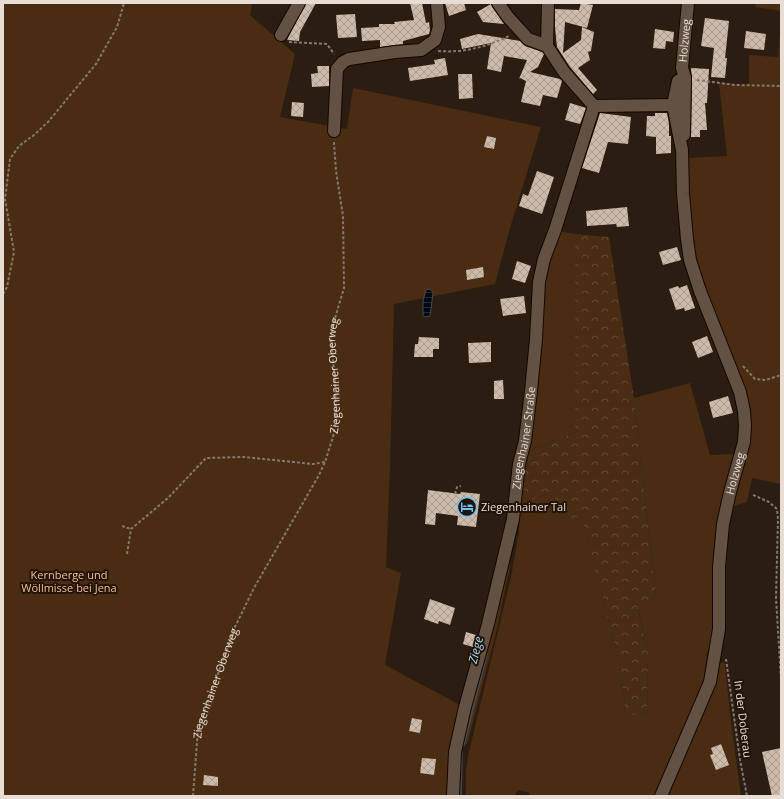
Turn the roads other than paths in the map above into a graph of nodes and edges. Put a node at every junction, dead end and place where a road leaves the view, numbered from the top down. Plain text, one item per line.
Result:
1 (299, 3) edge
2 (437, 3) edge
3 (498, 3) edge
4 (548, 3) edge
5 (688, 3) edge
6 (284, 39) road end
7 (547, 46) junction
8 (685, 78) junction
9 (673, 105) junction
10 (594, 106) junction
11 (334, 131) road end
12 (682, 150) junction
13 (453, 796) edge
14 (661, 796) edge

1 - 6 street
2 - 11 street
3 - 7 street
4 - 7 street
5 - 8 street, Holzweg
7 - 10 street
8 - 9 street, Holzweg
8 - 12 street, Holzweg
9 - 10 street
9 - 12 street, Holzweg
10 - 13 street, Ziegenhainer Straße
12 - 14 street, Holzweg

